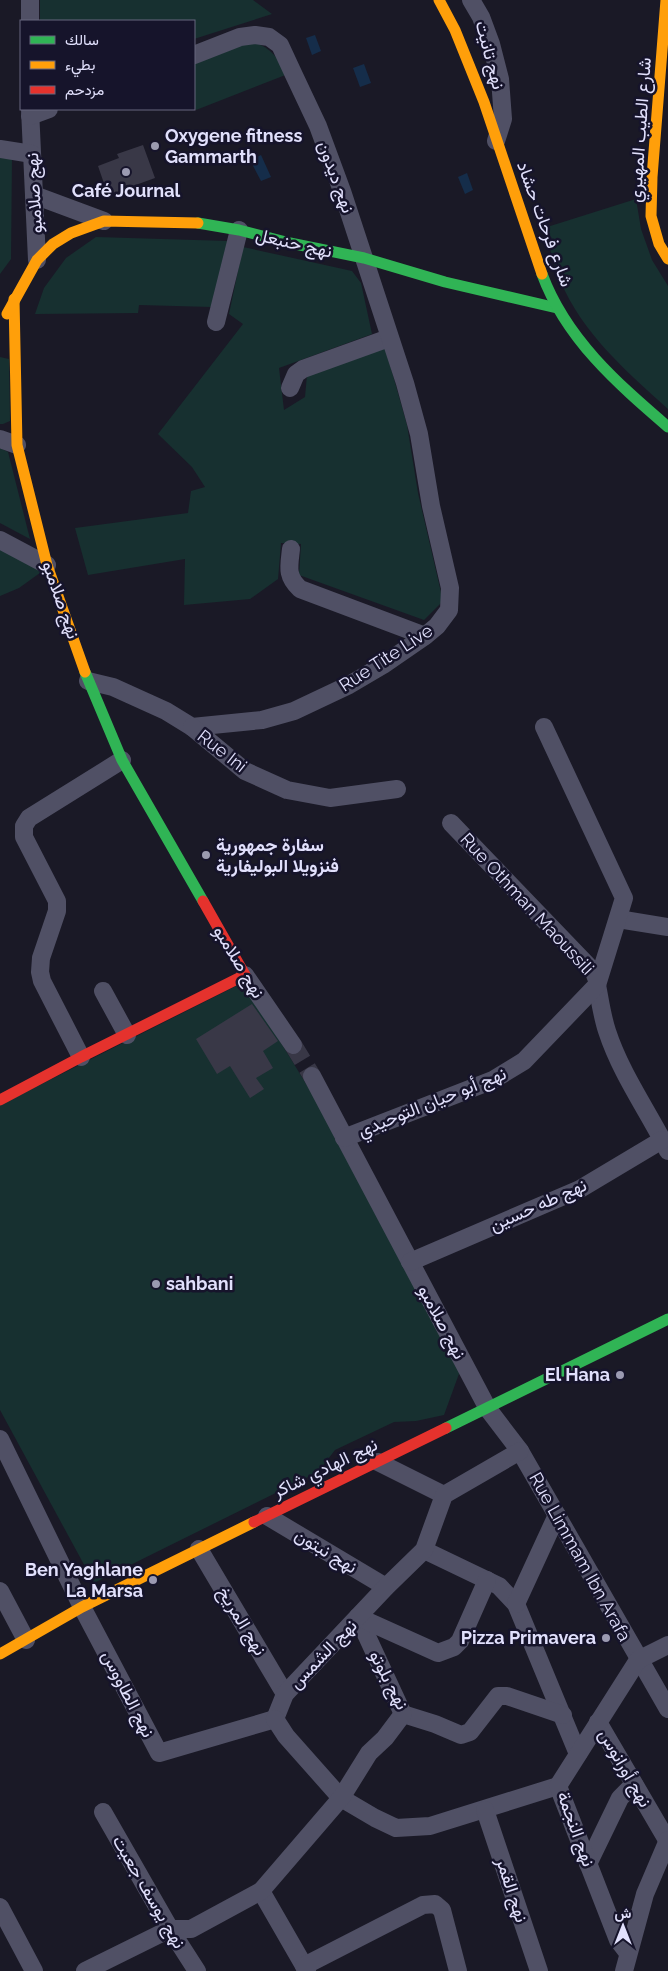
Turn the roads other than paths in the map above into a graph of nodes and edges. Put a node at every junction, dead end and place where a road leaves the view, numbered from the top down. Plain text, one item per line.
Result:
1 (30, 0) edge
2 (439, 0) edge
3 (471, 0) edge
4 (666, 0) edge
5 (30, 20) edge
6 (195, 55) edge
7 (43, 110) edge
8 (30, 112) edge
9 (496, 141) junction
10 (0, 149) edge
11 (32, 154) junction
12 (34, 195) junction
13 (104, 221) junction
14 (239, 230) junction
15 (364, 258) junction
16 (668, 258) edge
17 (37, 260) junction
18 (14, 299) junction
19 (557, 308) junction
20 (216, 322) dead end
21 (3, 324) dead end
22 (389, 338) junction
23 (290, 388) dead end
24 (668, 427) edge
25 (0, 439) edge
26 (17, 445) junction
27 (0, 540) edge
28 (291, 549) dead end
29 (47, 565) junction
30 (425, 636) junction
31 (88, 681) junction
32 (192, 727) junction
33 (544, 728) dead end
34 (122, 760) junction
35 (397, 789) dead end
36 (451, 823) dead end
37 (618, 919) junction
38 (668, 927) edge
39 (245, 975) junction
40 (597, 985) junction
41 (103, 991) dead end
42 (127, 1035) junction
43 (293, 1046) tunnel mouth
44 (81, 1057) junction
45 (312, 1076) tunnel mouth
46 (0, 1100) edge
47 (344, 1138) junction
48 (665, 1145) edge
49 (410, 1262) junction
50 (668, 1319) edge
51 (488, 1409) junction
52 (0, 1439) edge
53 (520, 1451) junction
54 (378, 1462) junction
55 (444, 1495) junction
56 (267, 1516) junction
57 (556, 1516) junction
58 (199, 1549) junction
59 (424, 1550) junction
60 (487, 1580) junction
61 (386, 1587) junction
62 (0, 1592) edge
63 (516, 1604) junction
64 (82, 1607) junction
65 (358, 1617) junction
66 (26, 1640) junction
67 (668, 1645) edge
68 (0, 1654) edge
69 (638, 1660) junction
70 (285, 1694) junction
71 (668, 1709) edge
72 (403, 1714) junction
73 (563, 1715) junction
74 (275, 1719) junction
75 (598, 1722) junction
76 (578, 1754) junction
77 (634, 1784) junction
78 (558, 1786) junction
79 (341, 1798) junction
80 (485, 1810) junction
81 (103, 1812) dead end
82 (668, 1840) edge
83 (588, 1864) junction
84 (261, 1891) junction
85 (0, 1907) edge
86 (170, 1929) junction
87 (628, 1953) junction
88 (305, 1968) edge
89 (34, 1971) edge
90 (85, 1971) edge
91 (197, 1971) edge
92 (458, 1971) edge
93 (539, 1971) edge
94 (624, 1971) edge

1 - 5 street
2 - 9 street, شارع فرحات حشاد
3 - 9 street, نهج تانيت
4 - 16 street, شارع الطيب المهيري
6 - 15 street, نهج ديدون
7 - 8 street
8 - 11 street, نهج صلامبو
9 - 19 street, شارع فرحات حشاد
10 - 11 street
11 - 12 street, نهج صلامبو
12 - 13 street
12 - 17 street, نهج صلامبو
13 - 14 street, نهج حنبعل
13 - 17 street, نهج حنبعل
14 - 15 street, نهج حنبعل
14 - 20 street
15 - 19 street, نهج حنبعل
15 - 22 street, Rue Tite Live
17 - 18 street
18 - 21 street
18 - 26 street, نهج صلامبو
19 - 24 street, شارع فرحات حشاد
22 - 23 street
22 - 30 street, Rue Tite Live
25 - 26 street
26 - 29 street, نهج صلامبو
27 - 29 street
28 - 30 street
29 - 31 street, نهج صلامبو
30 - 32 street, Rue Tite Live
31 - 32 street
31 - 34 street, نهج صلامبو
32 - 35 street, Rue Ini
33 - 37 street, نهج أبو حيان التوحيدي
34 - 39 street, نهج صلامبو
34 - 44 street
36 - 40 street, Rue Othman Maoussili
37 - 38 street
37 - 40 street, نهج أبو حيان التوحيدي
39 - 42 street
39 - 43 street, نهج صلامبو
40 - 47 street, نهج أبو حيان التوحيدي
40 - 48 street, Rue Othman Maoussili
41 - 42 street
42 - 44 street
44 - 46 street
45 - 47 street, نهج صلامبو
47 - 49 street, نهج صلامبو
48 - 49 street, نهج طه حسين
49 - 51 street, نهج صلامبو
50 - 51 street, نهج الهادي شاكر
51 - 53 street, Rue Limmam Ibn Arafa
51 - 54 street, نهج الهادي شاكر
52 - 64 street
53 - 55 street
53 - 57 street, Rue Limmam Ibn Arafa
54 - 55 street
54 - 56 street, نهج الهادي شاكر
55 - 59 street
56 - 58 street, نهج الهادي شاكر
56 - 61 street, نهج نبتون
57 - 63 street
57 - 69 street, Rue Limmam Ibn Arafa
58 - 64 street, نهج الهادي شاكر
58 - 70 street, نهج المريخ
59 - 60 street
59 - 61 street, نهج الشمس
60 - 63 street
60 - 65 street
61 - 65 street, نهج الشمس
62 - 66 street
63 - 73 street
64 - 66 street, نهج الهادي شاكر
64 - 74 street, نهج الطاووس
65 - 70 street, نهج الشمس
65 - 72 street, نهج بلوتو
66 - 68 street, نهج الهادي شاكر
67 - 69 street
69 - 71 street, Rue Limmam Ibn Arafa
69 - 75 street, نهج النجمة
70 - 74 street, نهج الشمس
72 - 73 street, نهج بلوتو
72 - 79 street
73 - 76 street
74 - 79 street
75 - 76 street, نهج النجمة
75 - 77 street, نهج أورانوس
76 - 78 street, نهج النجمة
77 - 82 street, نهج أورانوس
77 - 83 street
78 - 80 street
78 - 83 street, نهج النجمة
79 - 80 street
79 - 84 street
80 - 93 street, نهج القمر
81 - 86 street, نهج يوسف جعيت
82 - 87 street
83 - 87 street, نهج النجمة
84 - 86 street
84 - 88 street
85 - 89 street
86 - 90 street
86 - 91 street, نهج يوسف جعيت
87 - 94 street
88 - 92 street

